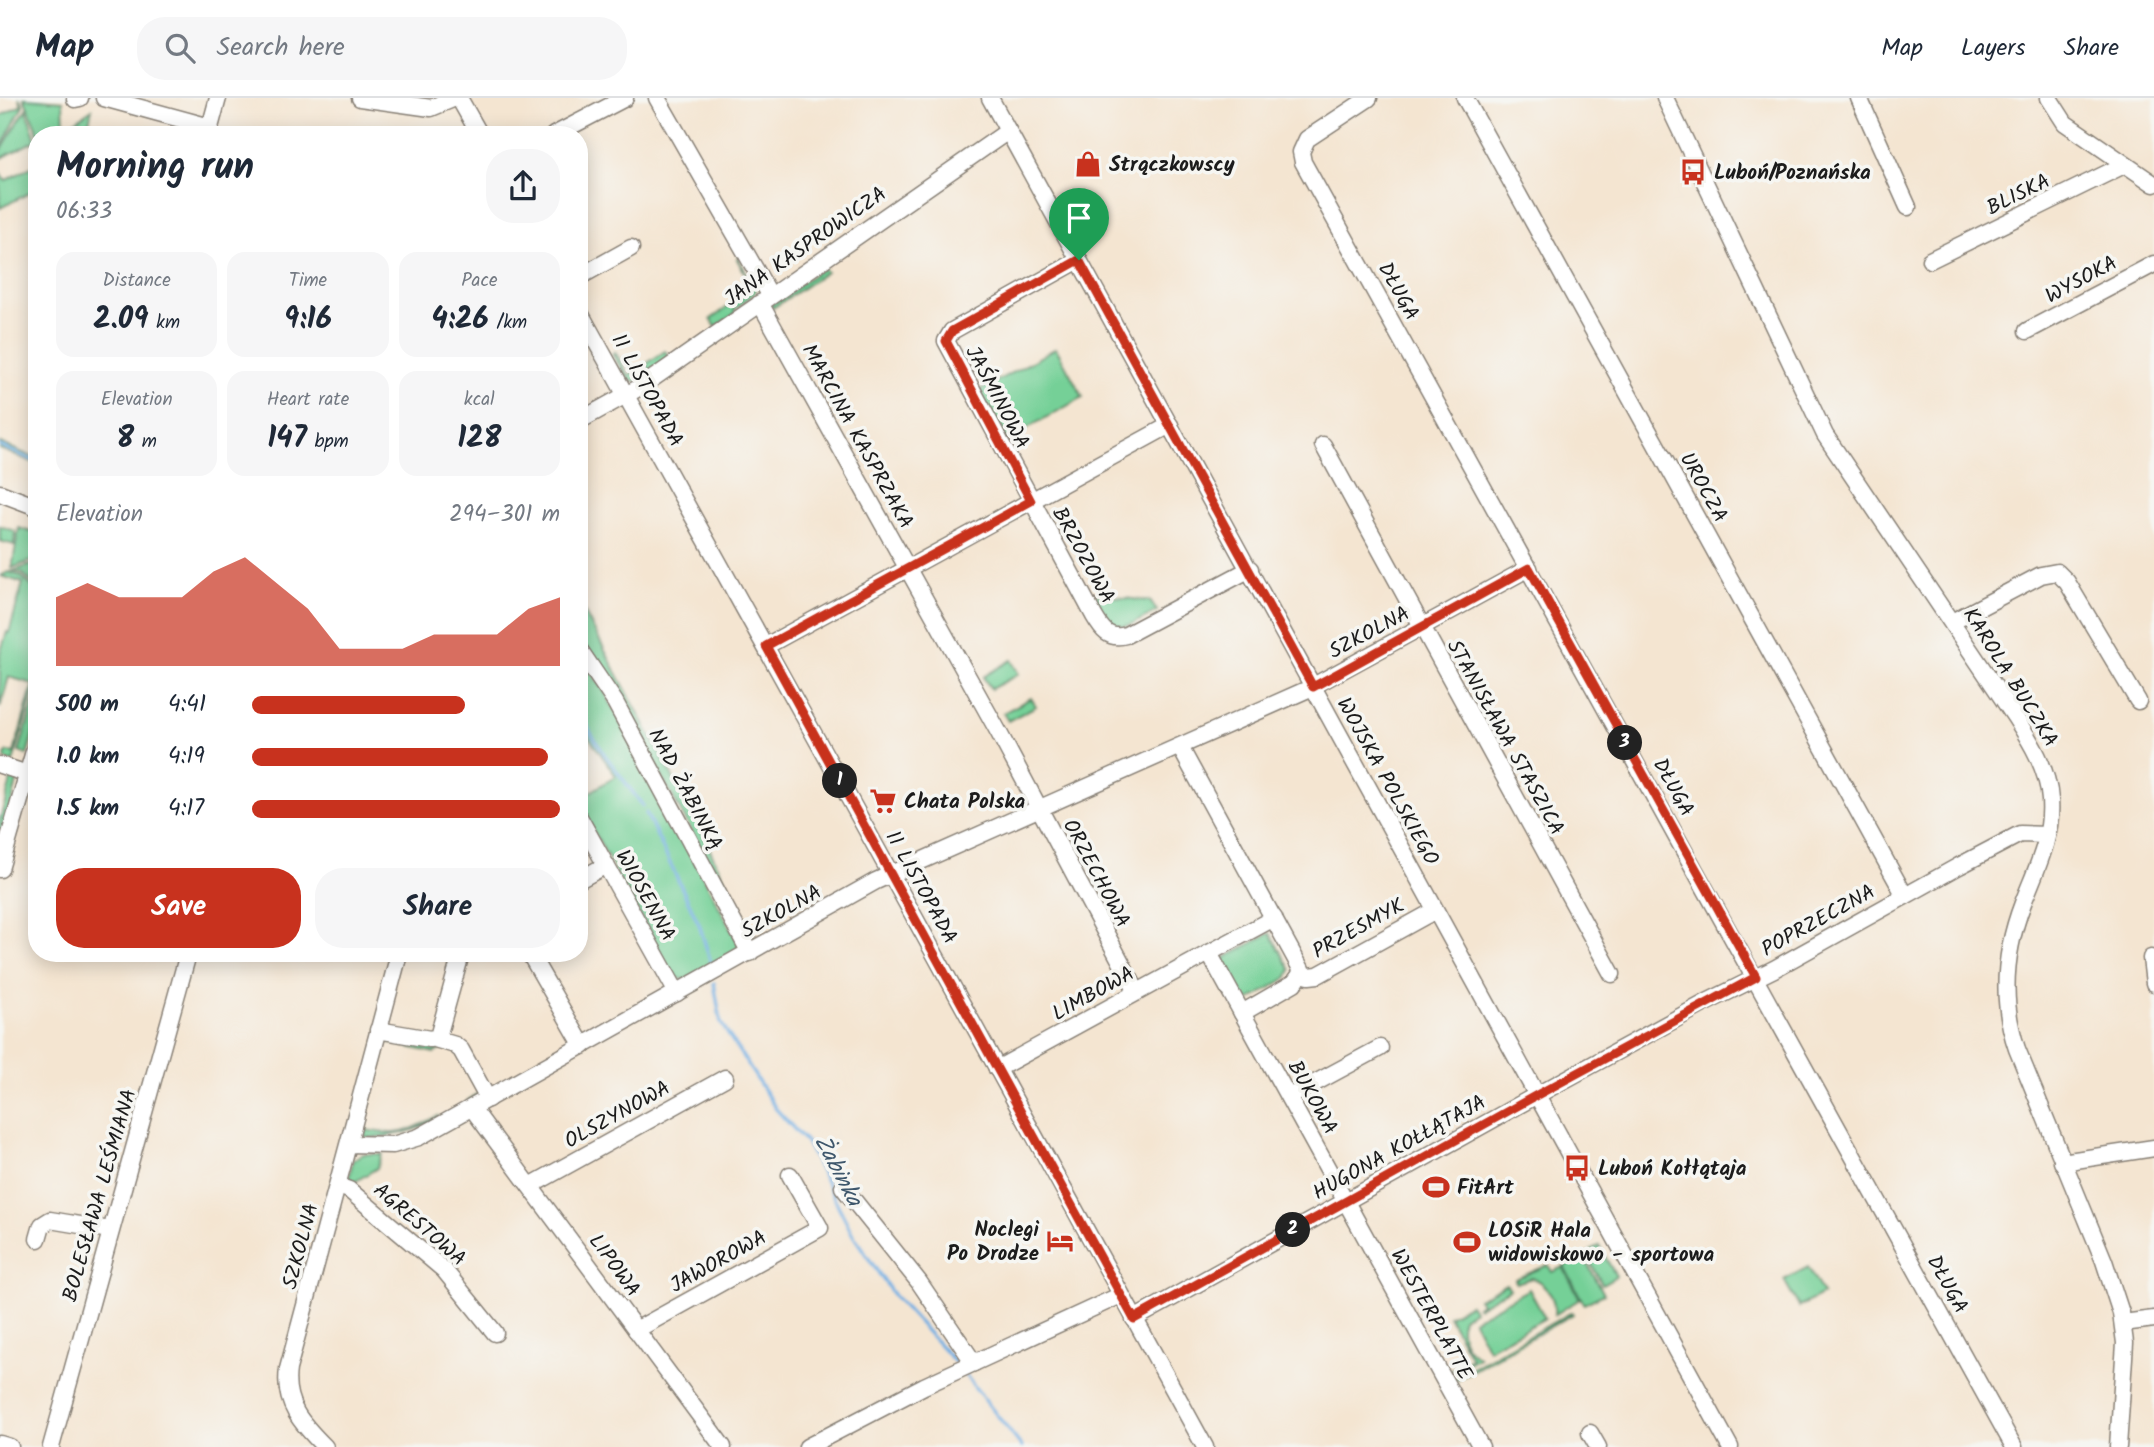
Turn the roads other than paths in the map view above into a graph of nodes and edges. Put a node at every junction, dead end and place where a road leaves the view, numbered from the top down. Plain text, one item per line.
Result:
1 (104, 98) edge
2 (218, 98) edge
3 (360, 98) edge
4 (457, 98) edge
5 (625, 98) edge
6 (657, 98) edge
7 (990, 98) edge
8 (1369, 98) edge
9 (1465, 98) edge
10 (1665, 98) edge
11 (1859, 98) edge
12 (2049, 98) edge
13 (193, 126) edge
14 (210, 126) edge
15 (474, 126) edge
16 (571, 126) edge
17 (1008, 131) junction
18 (2124, 165) junction
19 (2154, 184) edge
20 (1908, 207) dead end
21 (631, 248) dead end
22 (1930, 260) dead end
23 (1073, 263) junction
24 (2154, 264) edge
25 (588, 272) edge
26 (765, 299) junction
27 (588, 327) edge
28 (2027, 331) dead end
29 (626, 396) junction
30 (588, 416) edge
31 (1170, 425) junction
32 (1323, 445) dead end
33 (0, 493) edge
34 (1031, 501) junction
35 (28, 504) edge
36 (907, 568) junction
37 (1529, 568) junction
38 (1243, 573) junction
39 (1952, 622) junction
40 (1423, 627) junction
41 (766, 646) junction
42 (588, 662) edge
43 (1313, 687) junction
44 (2138, 701) dead end
45 (1180, 747) junction
46 (0, 765) edge
47 (28, 774) joint
48 (1040, 810) junction
49 (588, 833) edge
50 (2047, 835) junction
51 (606, 864) junction
52 (0, 869) edge
53 (588, 875) edge
54 (892, 875) junction
55 (1905, 896) junction
56 (1434, 911) junction
57 (1274, 918) junction
58 (750, 953) junction
59 (1209, 953) junction
60 (2151, 958) dead end
61 (186, 962) edge
62 (398, 962) edge
63 (459, 962) edge
64 (535, 962) edge
65 (1301, 974) junction
66 (1612, 974) dead end
67 (1756, 977) junction
68 (2154, 983) edge
69 (1137, 992) junction
70 (677, 993) junction
71 (1242, 1013) junction
72 (378, 1030) junction
73 (435, 1039) junction
74 (583, 1046) junction
75 (1380, 1048) dead end
76 (997, 1069) junction
77 (725, 1079) dead end
78 (1537, 1095) junction
79 (1289, 1097) junction
80 (488, 1099) junction
81 (471, 1108) junction
82 (349, 1144) junction
83 (2154, 1148) edge
84 (2062, 1162) junction
85 (790, 1175) dead end
86 (338, 1186) junction
87 (530, 1186) junction
88 (843, 1187) dead end
89 (1346, 1201) junction
90 (110, 1230) junction
91 (38, 1239) dead end
92 (1121, 1295) junction
93 (1134, 1319) junction
94 (2154, 1319) edge
95 (2123, 1323) junction
96 (636, 1330) junction
97 (495, 1333) dead end
98 (974, 1363) junction
99 (0, 1444) edge
100 (10, 1447) edge
101 (51, 1447) edge
102 (325, 1447) edge
103 (723, 1447) edge
104 (807, 1447) edge
105 (1205, 1447) edge
106 (1480, 1447) edge
107 (1730, 1447) edge
108 (2014, 1447) edge
109 (2118, 1447) edge

1 - 13 street
2 - 14 street
3 - 4 street
4 - 15 street
5 - 16 street
6 - 26 street, MARCINA KASPRZAKA
7 - 17 street, WOJSKA POLSKIEGO
8 - 37 street, DŁUGA
9 - 55 street, UROCZA
10 - 39 street, KAROLA BUCZKA
11 - 20 street
12 - 18 street
17 - 23 street, WOJSKA POLSKIEGO
17 - 26 street, JANA KASPROWICZA
18 - 19 street
18 - 22 street, BLISKA
21 - 25 street
23 - 31 street, WOJSKA POLSKIEGO
23 - 34 street, JAŚMINOWA
24 - 28 street, WYSOKA
26 - 29 street, JANA KASPROWICZA
26 - 36 street, MARCINA KASPRZAKA
27 - 29 street, 11 LISTOPADA
29 - 30 street, JANA KASPROWICZA
29 - 41 street, 11 LISTOPADA
31 - 34 street
31 - 38 street, WOJSKA POLSKIEGO
32 - 40 street, STANISŁAWA STASZICA
33 - 35 street
34 - 36 street
34 - 38 street, BRZOZOWA
36 - 41 street
36 - 48 street, MARCINA KASPRZAKA
37 - 40 street, SZKOLNA
37 - 67 street, DŁUGA
38 - 43 street, WOJSKA POLSKIEGO
39 - 44 street
39 - 50 street, KAROLA BUCZKA
40 - 43 street, SZKOLNA
40 - 66 street, STANISŁAWA STASZICA
41 - 54 street, 11 LISTOPADA
42 - 58 street, NAD ŻABINKĄ
43 - 45 street, SZKOLNA
43 - 56 street, WOJSKA POLSKIEGO
45 - 48 street, SZKOLNA
45 - 57 street
46 - 47 street
47 - 52 street
48 - 54 street, SZKOLNA
48 - 69 street, ORZECHOWA
49 - 51 street, WIOSENNA
50 - 55 street, POPRZECZNA
50 - 84 street, KAROLA BUCZKA
51 - 53 street
51 - 70 street, WIOSENNA
54 - 58 street, SZKOLNA
54 - 76 street, 11 LISTOPADA
55 - 67 street, POPRZECZNA
56 - 65 street, PRZESMYK
56 - 78 street, WOJSKA POLSKIEGO
57 - 59 street
57 - 65 street
58 - 70 street, SZKOLNA
59 - 69 street, LIMBOWA
59 - 71 street, BUKOWA
60 - 68 street
61 - 90 street, BOLESŁAWA LEŚMIANA
62 - 72 street
63 - 73 street
64 - 74 street
65 - 71 street
67 - 78 street, POPRZECZNA
67 - 108 street, DŁUGA
69 - 76 street, LIMBOWA
70 - 74 street, SZKOLNA
71 - 79 street, BUKOWA
72 - 73 street
72 - 82 street
73 - 80 street
74 - 80 street, SZKOLNA
75 - 79 street
76 - 92 street, 11 LISTOPADA
77 - 87 street, OLSZYNOWA
78 - 89 street, HUGONA KOŁŁĄTAJA
78 - 107 street, WOJSKA POLSKIEGO
79 - 89 street, BUKOWA
80 - 81 street, SZKOLNA
81 - 82 street, SZKOLNA
81 - 87 street, LIPOWA
82 - 86 street, SZKOLNA
83 - 84 street
84 - 95 street, KAROLA BUCZKA
85 - 96 street, JAWOROWA
86 - 97 street, AGRESTOWA
86 - 102 street, SZKOLNA
87 - 96 street, LIPOWA
88 - 98 street
89 - 93 street, HUGONA KOŁŁĄTAJA
89 - 106 street, WESTERPLATTE
90 - 91 street
90 - 101 street, BOLESŁAWA LEŚMIANA
92 - 93 street, 11 LISTOPADA
92 - 98 street
93 - 105 street, 11 LISTOPADA
94 - 95 street
95 - 109 street, KAROLA BUCZKA
96 - 103 street, LIPOWA
98 - 104 street
99 - 100 street

